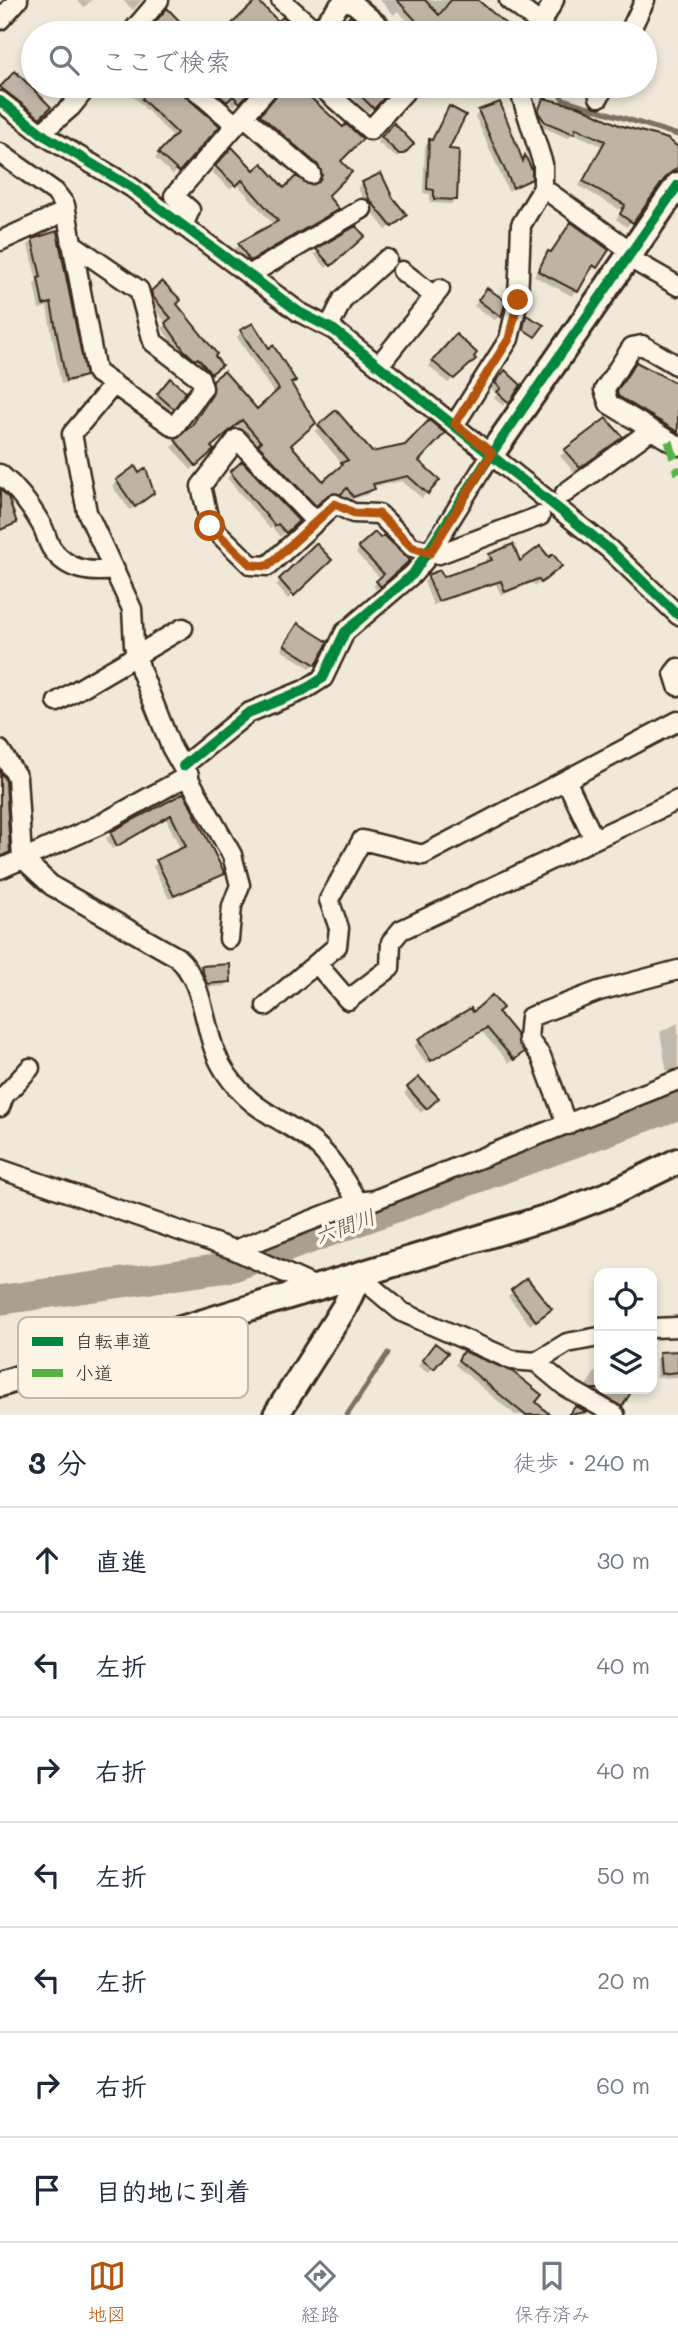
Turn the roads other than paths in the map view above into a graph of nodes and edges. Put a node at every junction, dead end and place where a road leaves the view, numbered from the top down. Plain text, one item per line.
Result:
1 (18, 0) edge
2 (159, 0) edge
3 (281, 0) edge
4 (347, 0) edge
5 (509, 0) edge
6 (554, 0) edge
7 (645, 0) edge
8 (0, 20) edge
9 (141, 21) edge
10 (304, 21) edge
11 (327, 21) edge
12 (373, 21) edge
13 (531, 21) edge
14 (544, 21) edge
15 (635, 21) edge
16 (78, 98) edge
17 (208, 98) edge
18 (259, 98) edge
19 (334, 98) edge
20 (399, 98) edge
21 (522, 98) edge
22 (0, 102) edge
23 (240, 120) junction
24 (41, 133) junction
25 (0, 153) edge
26 (312, 174) dead end
27 (678, 185) edge
28 (543, 188) junction
29 (362, 209) dead end
30 (66, 211) junction
31 (183, 226) junction
32 (0, 241) edge
33 (71, 243) junction
34 (631, 255) junction
35 (387, 259) dead end
36 (402, 271) dead end
37 (248, 275) junction
38 (678, 286) edge
39 (329, 327) junction
40 (379, 365) junction
41 (678, 366) edge
42 (114, 384) junction
43 (455, 424) junction
44 (651, 430) junction
45 (678, 446) edge
46 (492, 453) junction
47 (0, 474) edge
48 (565, 493) dead end
49 (540, 516) dead end
50 (316, 522) junction
51 (430, 553) junction
52 (115, 570) junction
53 (678, 615) edge
54 (183, 628) dead end
55 (136, 655) junction
56 (678, 668) edge
57 (678, 687) edge
58 (57, 702) dead end
59 (678, 721) edge
60 (0, 750) edge
61 (186, 771) junction
62 (566, 780) junction
63 (678, 800) edge
64 (594, 839) junction
65 (22, 858) junction
66 (0, 869) edge
67 (229, 939) dead end
68 (317, 964) junction
69 (678, 970) edge
70 (266, 1006) dead end
71 (30, 1068) dead end
72 (678, 1080) edge
73 (0, 1107) edge
74 (567, 1125) junction
75 (678, 1161) edge
76 (0, 1169) edge
77 (358, 1202) junction
78 (238, 1251) junction
79 (359, 1276) junction
80 (318, 1289) junction
81 (224, 1317) edge
82 (678, 1327) edge
83 (657, 1328) edge
84 (594, 1338) edge
85 (536, 1362) junction
86 (18, 1379) edge
87 (0, 1384) edge
88 (598, 1410) edge
89 (276, 1415) edge
90 (615, 1415) edge

1 - 8 street
2 - 9 street
3 - 10 street
4 - 11 street
4 - 12 street
5 - 13 street
6 - 14 street
7 - 15 street
16 - 24 street
17 - 23 street
18 - 23 street
19 - 20 street
21 - 28 street
22 - 24 street
23 - 26 street
23 - 31 street
24 - 31 street
25 - 30 street
27 - 34 street
28 - 34 street
28 - 43 street
29 - 37 street
30 - 32 street
30 - 33 street
31 - 37 street
33 - 42 street
33 - 42 street
34 - 38 street
34 - 46 street
35 - 39 street
36 - 40 street
37 - 39 street
39 - 40 street
40 - 43 street
41 - 44 street
42 - 52 street
43 - 46 street
44 - 45 street
44 - 48 street
46 - 51 street
46 - 53 street
47 - 52 street
49 - 51 street
50 - 50 street
50 - 51 street
51 - 61 street
52 - 55 street
54 - 55 street
55 - 58 street
55 - 61 street
56 - 57 street
59 - 62 street
60 - 65 street
61 - 65 street
61 - 67 street
62 - 64 street
62 - 68 street
63 - 64 street
64 - 68 street
65 - 66 street
65 - 77 street
68 - 70 street
69 - 74 street
71 - 73 street
72 - 74 street
74 - 77 street
75 - 79 street
76 - 78 street
77 - 78 street
78 - 80 street
79 - 80 street
79 - 85 street
79 - 89 street
80 - 81 street
82 - 83 street
84 - 85 street
85 - 88 street
86 - 87 street
88 - 90 street

